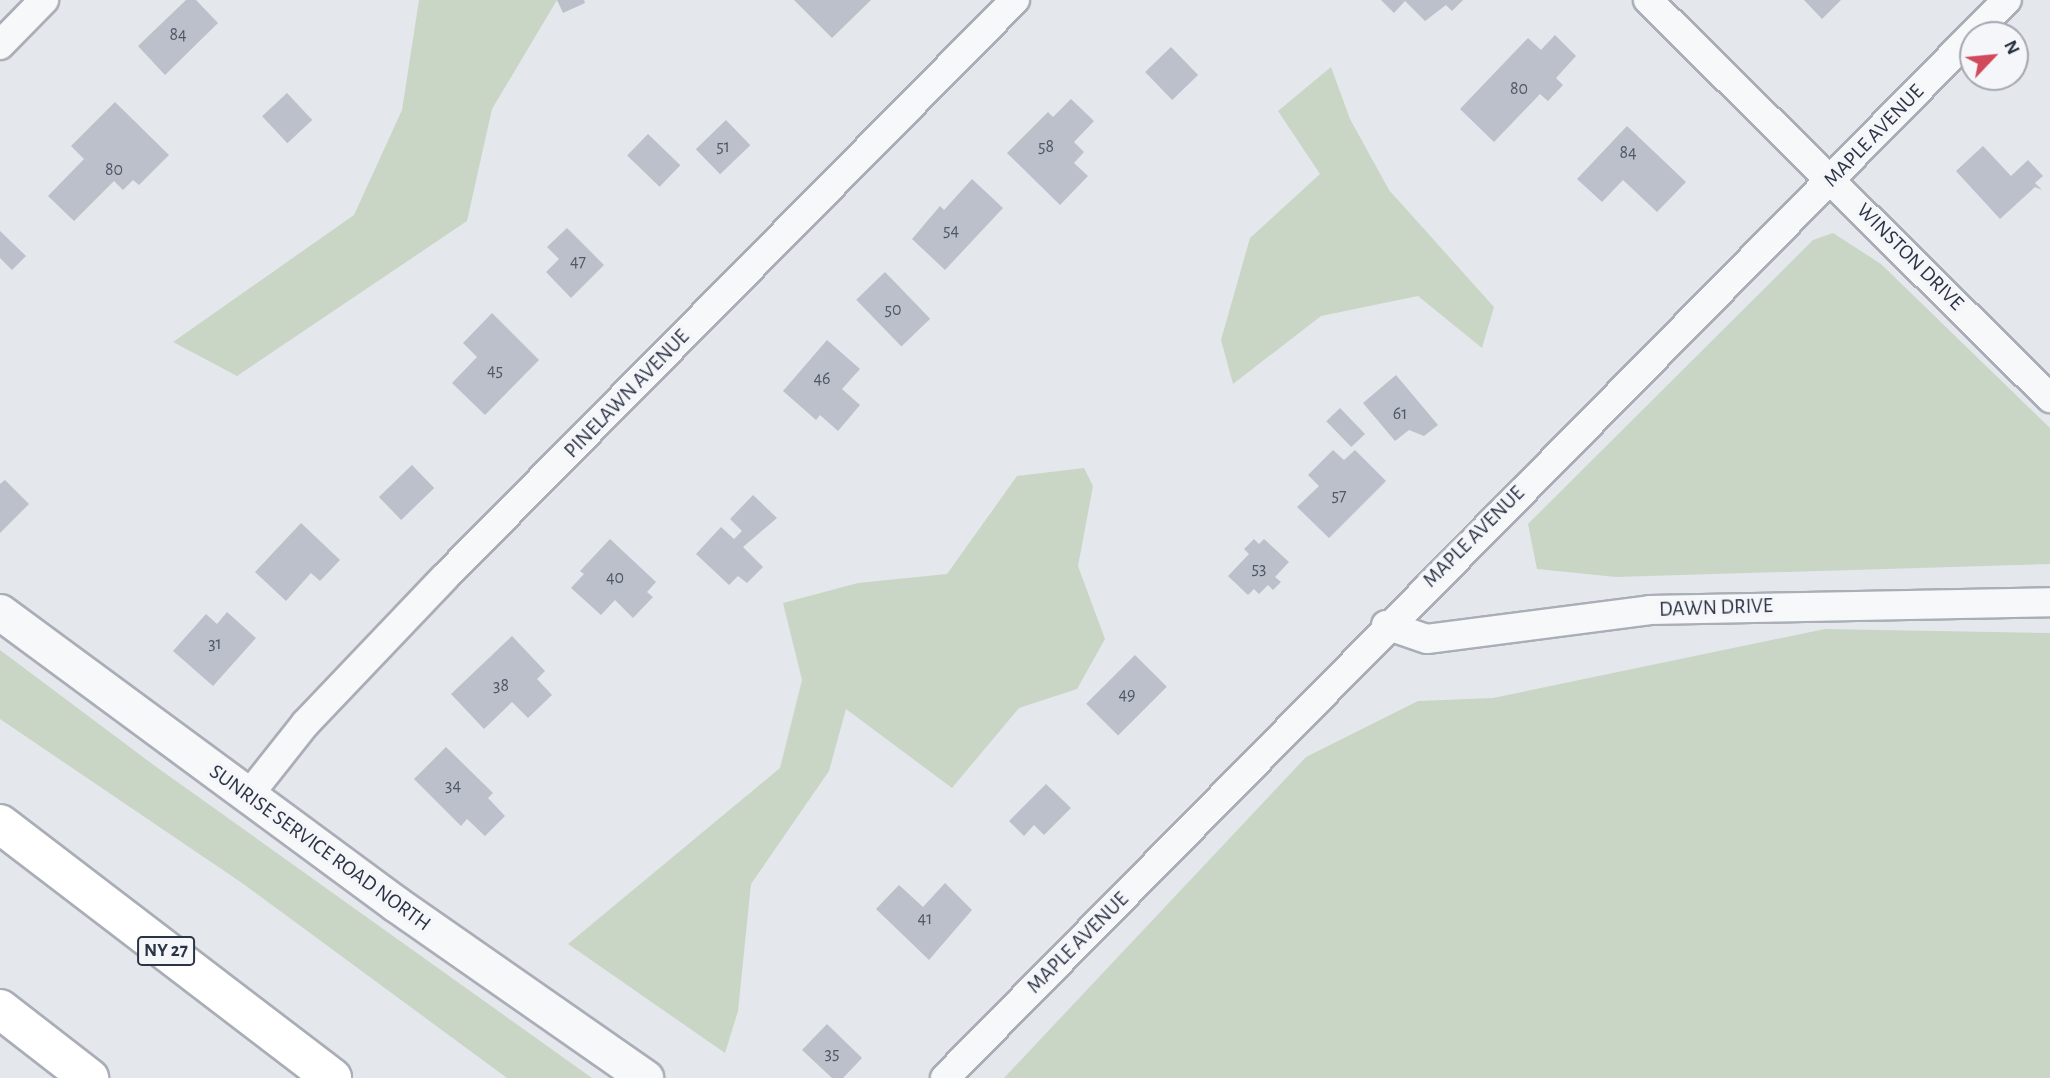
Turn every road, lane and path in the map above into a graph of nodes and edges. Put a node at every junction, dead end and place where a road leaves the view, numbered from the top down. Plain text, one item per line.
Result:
1 (44, 0) edge
2 (1015, 0) edge
3 (1648, 0) edge
4 (2007, 0) edge
5 (0, 45) edge
6 (1832, 179) junction
7 (2050, 398) edge
8 (2050, 602) edge
9 (0, 612) edge
10 (1386, 625) junction
11 (248, 796) junction
12 (0, 824) edge
13 (0, 1009) edge
14 (89, 1078) edge
15 (332, 1078) edge
16 (645, 1078) edge
17 (945, 1078) edge

1 - 5 street
2 - 11 street, PINELAWN AVENUE
3 - 6 street, WINSTON DRIVE
4 - 6 street, MAPLE AVENUE
6 - 7 street, WINSTON DRIVE
6 - 10 street, MAPLE AVENUE
8 - 10 street, DAWN DRIVE
9 - 11 street, SUNRISE SERVICE ROAD NORTH
10 - 17 street, MAPLE AVENUE
11 - 16 street, SUNRISE SERVICE ROAD NORTH
12 - 15 highway, NY 27
13 - 14 highway

